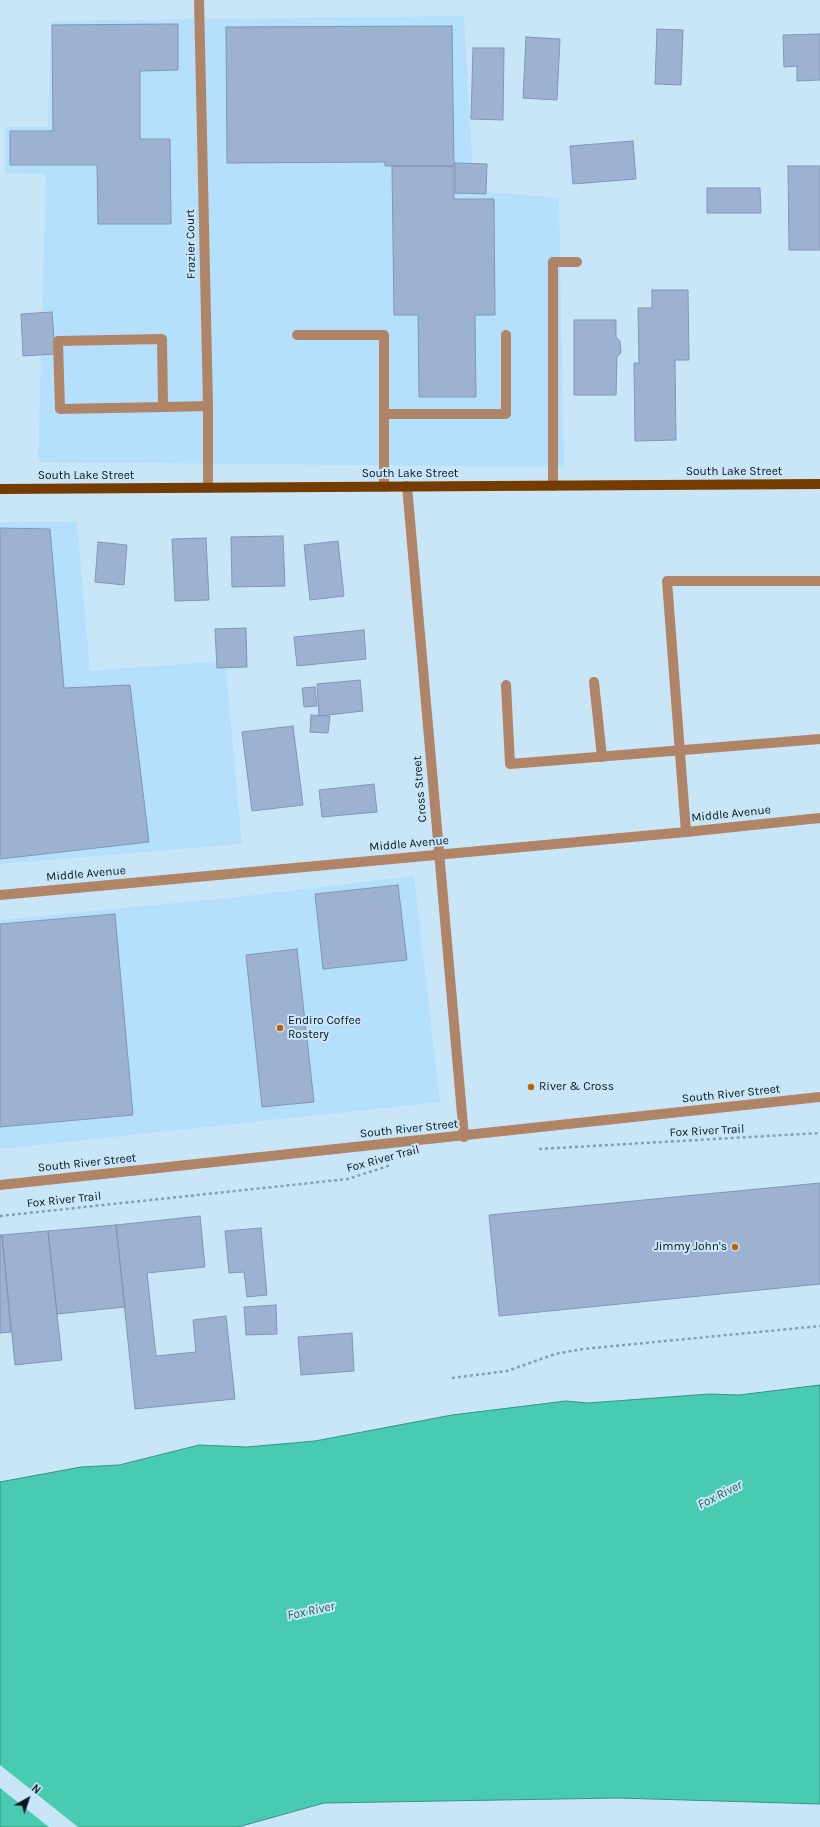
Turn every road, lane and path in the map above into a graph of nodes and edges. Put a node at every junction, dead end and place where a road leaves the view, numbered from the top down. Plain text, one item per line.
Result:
1 (199, 0) edge
2 (577, 262) dead end
3 (297, 335) dead end
4 (506, 335) dead end
5 (208, 406) junction
6 (164, 407) junction
7 (384, 414) junction
8 (820, 484) edge
9 (407, 486) junction
10 (553, 486) junction
11 (384, 487) junction
12 (208, 488) junction
13 (0, 489) edge
14 (820, 581) edge
15 (594, 682) dead end
16 (506, 685) dead end
17 (820, 739) edge
18 (680, 751) junction
19 (602, 757) junction
20 (820, 818) edge
21 (686, 832) junction
22 (439, 855) junction
23 (0, 895) edge
24 (820, 1097) edge
25 (820, 1134) edge
26 (464, 1137) junction
27 (535, 1149) dead end
28 (396, 1163) dead end
29 (0, 1185) edge
30 (0, 1216) edge
31 (820, 1326) edge
32 (452, 1378) dead end

1 - 5 street, Frazier Court
2 - 10 street
3 - 7 street
4 - 7 street
5 - 6 street
5 - 12 street, Frazier Court
6 - 6 street
7 - 11 street
8 - 10 main road, South Lake Street
9 - 10 main road, South Lake Street
9 - 11 main road, South Lake Street
9 - 22 street, Cross Street
11 - 12 main road, South Lake Street
12 - 13 main road, South Lake Street
14 - 18 street
15 - 19 street
16 - 19 street
17 - 18 street
18 - 19 street
18 - 21 street
20 - 21 street, Middle Avenue
21 - 22 street, Middle Avenue
22 - 23 street, Middle Avenue
22 - 26 street, Cross Street
24 - 26 street, South River Street
25 - 27 path, Fox River Trail
26 - 29 street, South River Street
28 - 30 path, Fox River Trail
31 - 32 path

